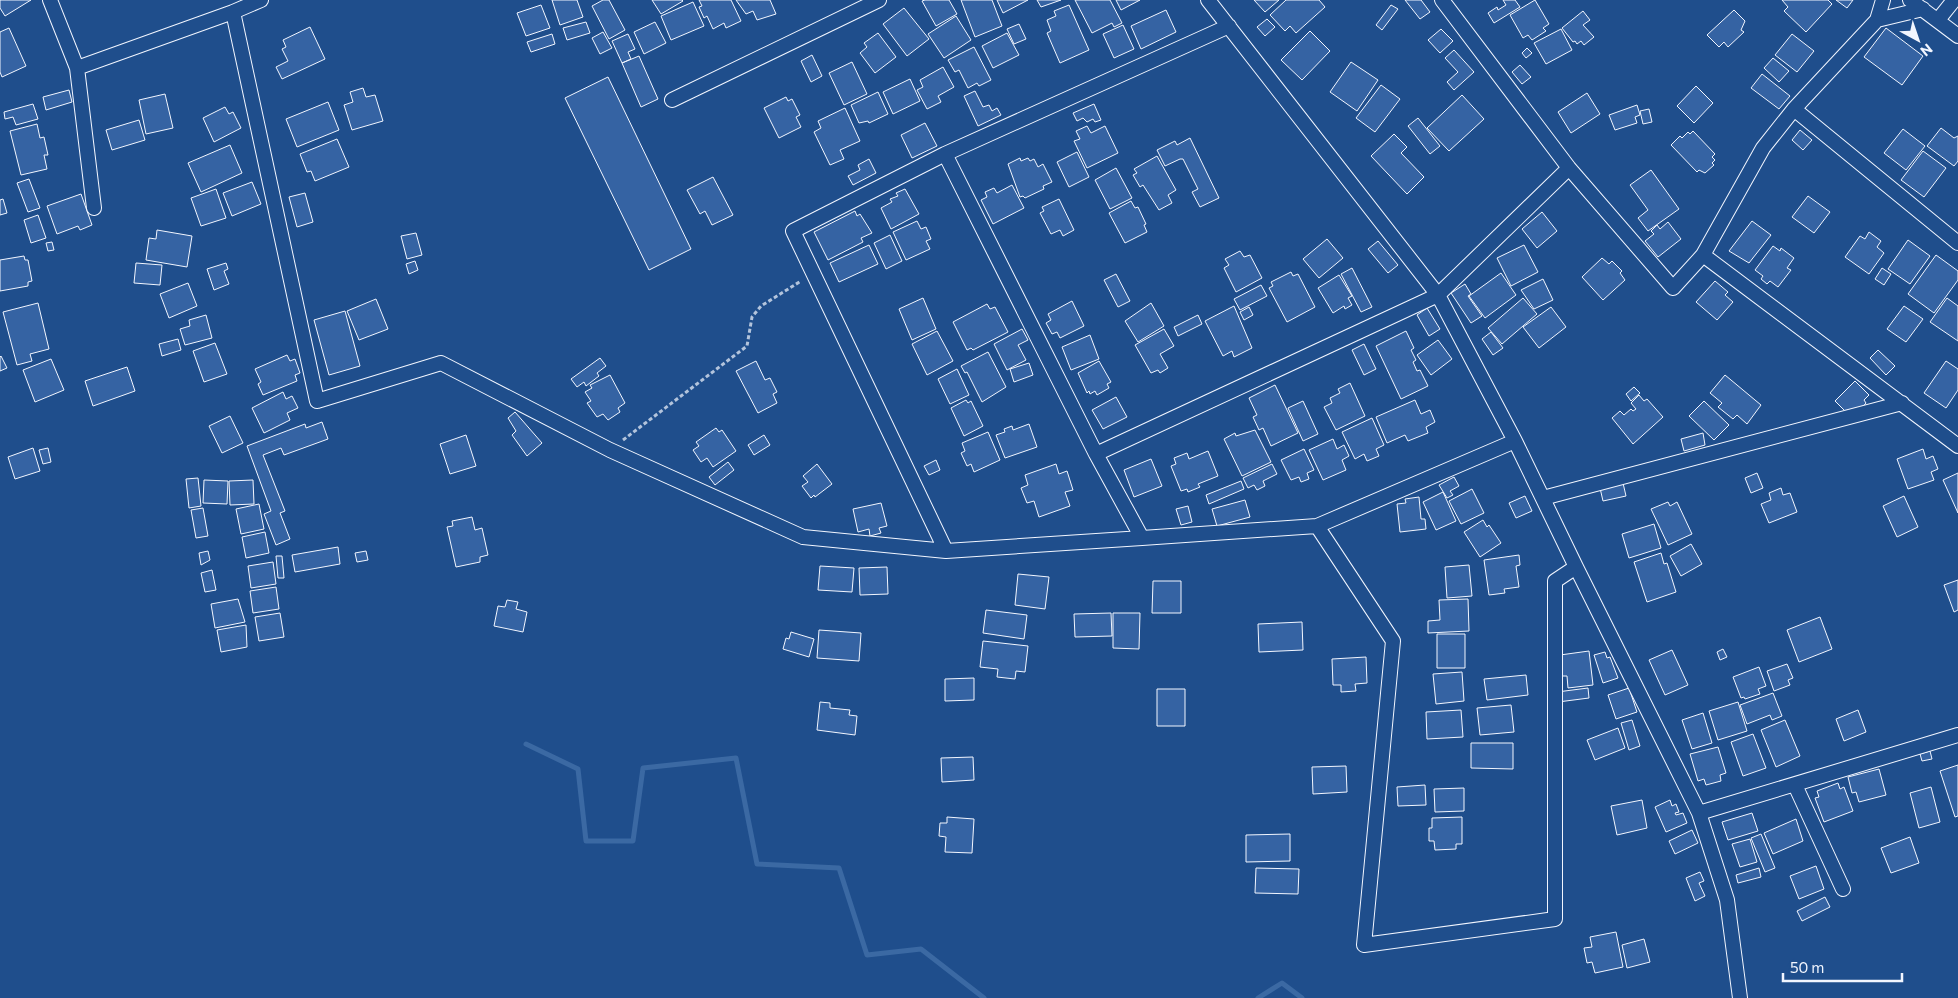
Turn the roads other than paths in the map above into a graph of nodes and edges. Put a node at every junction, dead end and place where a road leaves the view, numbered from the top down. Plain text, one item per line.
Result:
1 (50, 0) edge
2 (261, 0) edge
3 (878, 0) edge
4 (1208, 0) edge
5 (1442, 0) edge
6 (1883, 0) edge
7 (1910, 0) edge
8 (1954, 0) edge
9 (1923, 9) junction
10 (232, 12) junction
11 (1877, 20) junction
12 (1938, 20) junction
13 (1229, 26) junction
14 (1958, 36) edge
15 (77, 68) junction
16 (672, 100) dead end
17 (1794, 109) junction
18 (945, 154) junction
19 (1569, 168) junction
20 (94, 208) dead end
21 (1958, 242) edge
22 (1703, 255) junction
23 (1438, 296) junction
24 (1902, 403) junction
25 (1515, 441) junction
26 (1958, 446) edge
27 (1096, 454) junction
28 (1543, 498) junction
29 (1317, 526) junction
30 (1142, 538) junction
31 (946, 551) junction
32 (1576, 567) junction
33 (1958, 735) edge
34 (1795, 785) junction
35 (1699, 813) junction
36 (1843, 889) dead end
37 (1740, 998) edge

1 - 15 street
2 - 10 street
3 - 16 street
4 - 13 street
5 - 19 street
6 - 11 street
7 - 9 street
8 - 12 street
9 - 11 street
9 - 12 street
10 - 15 street
10 - 31 street
11 - 17 street
12 - 14 street
13 - 18 street
13 - 23 street
15 - 20 street
17 - 21 street
17 - 22 street
18 - 27 street
18 - 31 street
19 - 22 street
19 - 23 street
22 - 24 street
23 - 25 street
23 - 27 street
24 - 26 street
24 - 28 street
25 - 28 street
25 - 29 street
27 - 30 street
28 - 32 street
29 - 30 street
29 - 32 street
30 - 31 street
32 - 35 street
33 - 34 street
34 - 35 street
34 - 36 street
35 - 37 street

